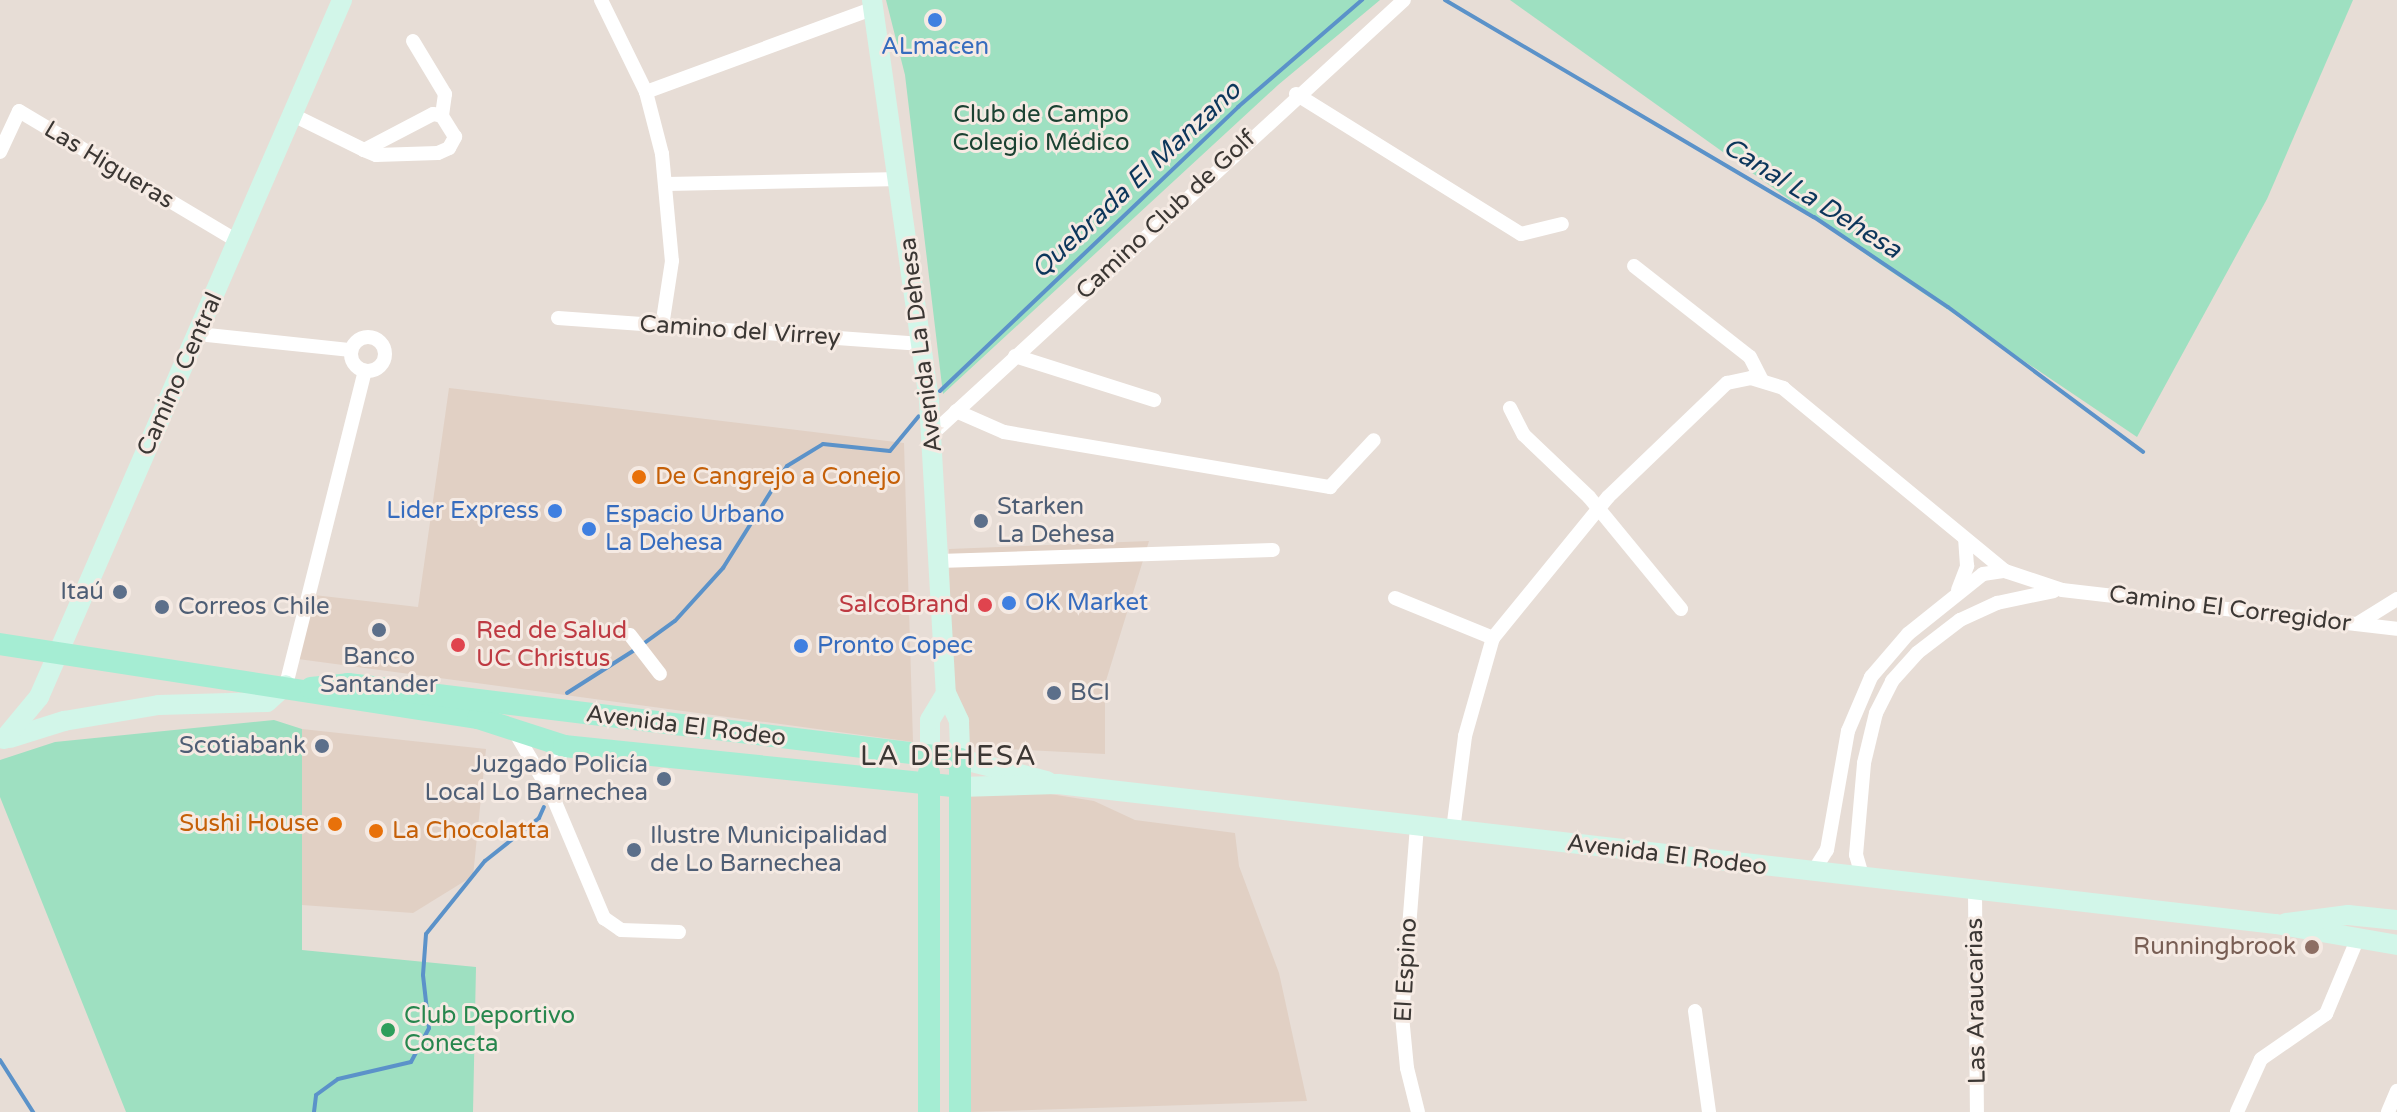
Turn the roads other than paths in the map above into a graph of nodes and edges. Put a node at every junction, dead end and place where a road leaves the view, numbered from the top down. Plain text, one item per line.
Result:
1 (342, 0) edge
2 (601, 0) edge
3 (1404, 0) edge
4 (873, 4) edge
5 (413, 41) dead end
6 (646, 92) junction
7 (1296, 94) junction
8 (293, 115) junction
9 (442, 116) junction
10 (364, 150) junction
11 (0, 152) edge
12 (900, 179) junction
13 (667, 184) junction
14 (1562, 224) dead end
15 (237, 241) junction
16 (1634, 266) dead end
17 (558, 318) dead end
18 (662, 326) junction
19 (198, 334) junction
20 (922, 344) junction
21 (351, 350) junction
22 (1015, 356) junction
23 (365, 371) junction
24 (1761, 379) junction
25 (1154, 400) dead end
26 (1510, 408) dead end
27 (956, 411) junction
28 (932, 434) junction
29 (1374, 440) dead end
30 (1597, 511) junction
31 (1965, 540) junction
32 (1273, 550) dead end
33 (939, 561) junction
34 (2005, 571) junction
35 (2062, 590) junction
36 (1956, 593) junction
37 (1395, 598) dead end
38 (2397, 599) edge
39 (1681, 609) dead end
40 (2357, 624) junction
41 (2397, 629) edge
42 (1493, 638) junction
43 (636, 643) dead end
44 (0, 644) edge
45 (59, 652) junction
46 (660, 674) dead end
47 (286, 685) junction
48 (311, 688) junction
49 (946, 693) junction
50 (39, 697) junction
51 (64, 721) junction
52 (515, 732) junction
53 (786, 738) junction
54 (2, 740) edge
55 (564, 746) junction
56 (930, 756) junction
57 (960, 759) junction
58 (774, 768) junction
59 (929, 784) junction
60 (1058, 784) junction
61 (960, 787) junction
62 (552, 795) junction
63 (1417, 826) junction
64 (1453, 830) junction
65 (1827, 850) junction
66 (1856, 855) junction
67 (1813, 872) junction
68 (1863, 879) junction
69 (1975, 891) junction
70 (2397, 920) edge
71 (2276, 924) junction
72 (679, 932) dead end
73 (2357, 940) junction
74 (2397, 945) edge
75 (1695, 1011) dead end
76 (2397, 1091) edge
77 (929, 1112) edge
78 (960, 1112) edge
79 (1418, 1112) edge
80 (1709, 1112) edge
81 (1977, 1112) edge
82 (2237, 1112) edge
83 (2388, 1112) edge

1 - 8 main road, Camino Central
2 - 6 street
3 - 7 street, Camino Club de Golf
4 - 6 street
4 - 12 main road, Avenida La Dehesa
5 - 9 street
6 - 13 street
7 - 14 street
7 - 22 street, Camino Club de Golf
8 - 10 street
8 - 15 main road, Camino Central
9 - 10 street
9 - 10 street
11 - 15 street, Las Higueras
12 - 13 street
12 - 20 main road, Avenida La Dehesa
13 - 18 street
15 - 19 main road, Camino Central
16 - 24 street
17 - 18 street, Camino del Virrey
18 - 20 street, Camino del Virrey
19 - 21 street
19 - 45 main road, Camino Central
20 - 28 main road, Avenida La Dehesa
21 - 23 street
21 - 23 street
22 - 25 street
22 - 27 street, Camino Club de Golf
23 - 47 street
24 - 30 street
24 - 31 street, Camino El Corregidor
26 - 30 street
27 - 28 street, Camino Club de Golf
27 - 29 street
28 - 33 main road, Avenida La Dehesa
30 - 39 street
30 - 42 street
31 - 34 street, Camino El Corregidor
31 - 36 street
32 - 33 street
33 - 49 main road, Avenida La Dehesa
34 - 35 street, Camino El Corregidor
34 - 36 street
35 - 40 street, Camino El Corregidor
35 - 66 street, Camino El Corregidor
36 - 65 street
37 - 42 street
38 - 40 street
40 - 41 street, Camino El Corregidor
42 - 64 street
43 - 46 street
44 - 45 main road, Avenida El Rodeo
45 - 47 main road, Avenida El Rodeo
45 - 50 main road, Camino Central
47 - 48 main road, Avenida El Rodeo
47 - 51 main road
48 - 52 main road, Avenida El Rodeo
48 - 53 main road, Avenida El Rodeo
49 - 56 main road, Avenida La Dehesa
49 - 57 main road, Avenida La Dehesa
50 - 51 main road
50 - 54 main road, Camino Central
51 - 54 main road
52 - 55 main road, Avenida El Rodeo
52 - 62 street
53 - 56 main road, Avenida El Rodeo
53 - 58 main road
55 - 58 main road, Avenida El Rodeo
55 - 62 street
56 - 57 main road, Avenida El Rodeo
56 - 59 main road, Avenida La Dehesa
57 - 60 main road, Avenida El Rodeo
57 - 61 main road, Avenida La Dehesa
58 - 59 main road, Avenida El Rodeo
59 - 61 main road, Avenida El Rodeo
59 - 77 main road, Avenida La Dehesa
60 - 61 main road, Avenida El Rodeo
60 - 63 main road, Avenida El Rodeo
61 - 78 main road, Avenida La Dehesa
62 - 72 street
63 - 64 main road, Avenida El Rodeo
63 - 79 street, El Espino
64 - 67 main road, Avenida El Rodeo
65 - 66 street
65 - 67 street
66 - 68 street, Camino El Corregidor
67 - 68 main road, Avenida El Rodeo
68 - 69 main road, Avenida El Rodeo
69 - 71 main road, Avenida El Rodeo
69 - 81 street, Las Araucarias
70 - 71 main road, Avenida El Rodeo
71 - 73 main road, Avenida El Rodeo
73 - 74 main road, Avenida El Rodeo
73 - 82 street
75 - 80 street
76 - 83 street

